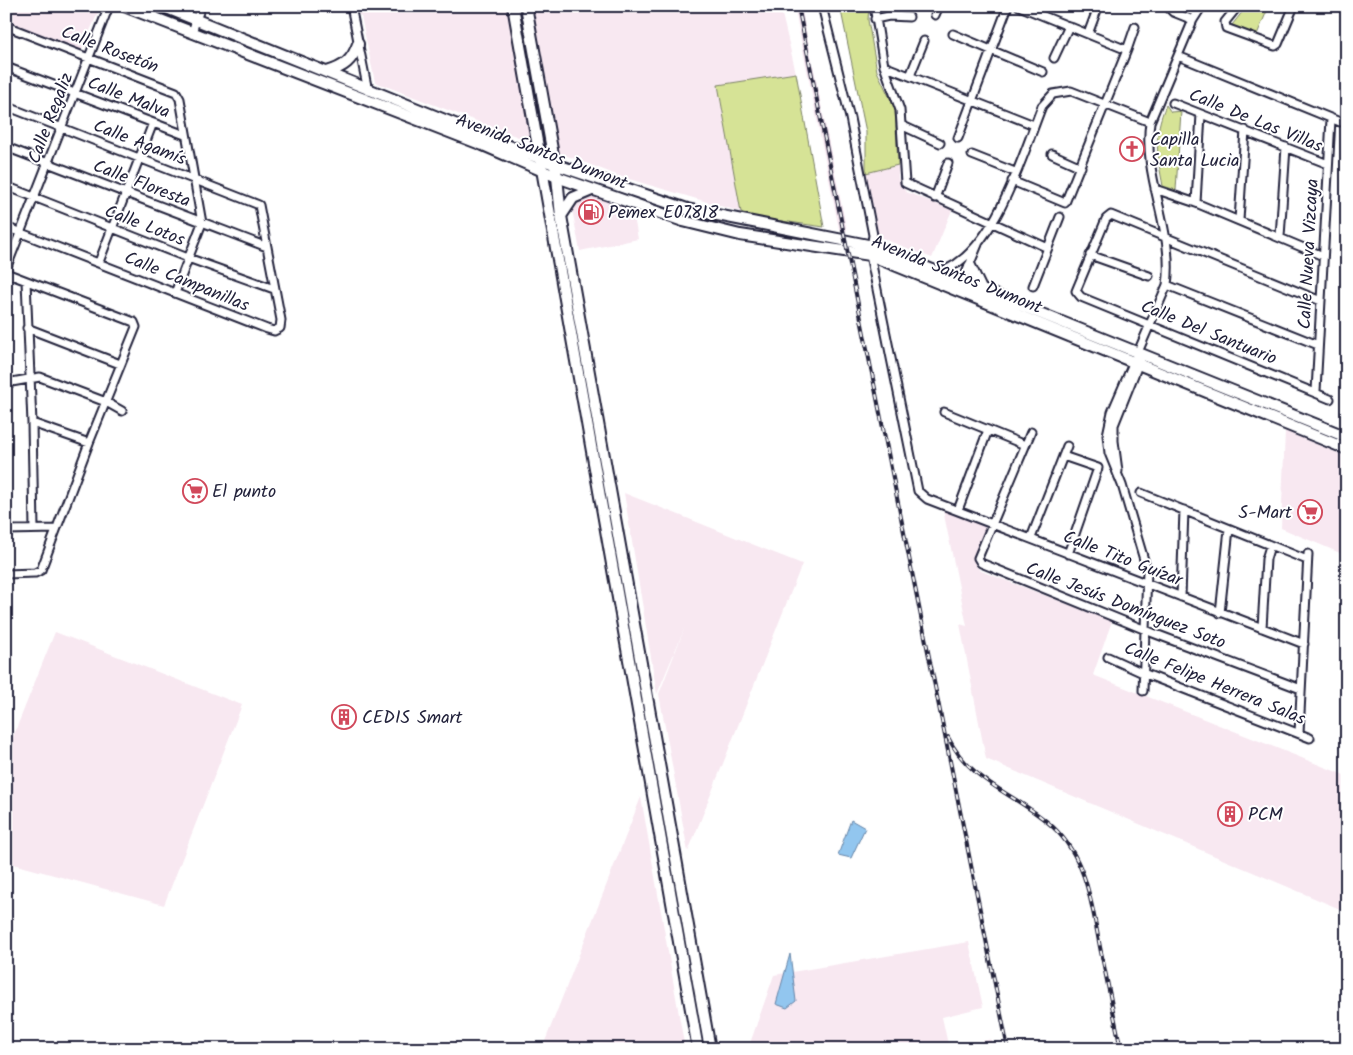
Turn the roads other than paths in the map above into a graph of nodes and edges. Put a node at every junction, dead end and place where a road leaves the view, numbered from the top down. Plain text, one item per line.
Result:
1 (109, 6) edge
2 (124, 6) edge
3 (162, 6) edge
4 (201, 6) edge
5 (351, 6) edge
6 (513, 6) edge
7 (526, 6) edge
8 (822, 6) edge
9 (874, 6) edge
10 (938, 6) edge
11 (1008, 6) edge
12 (1020, 6) edge
13 (1167, 6) edge
14 (1180, 6) edge
15 (1238, 6) edge
16 (1294, 6) edge
17 (1032, 9) edge
18 (1097, 10) dead end
19 (1200, 10) edge
20 (935, 15) dead end
21 (909, 17) dead end
22 (875, 19) junction
23 (196, 20) junction
24 (1193, 20) junction
25 (6, 26) edge
26 (1069, 26) junction
27 (1134, 27) dead end
28 (192, 32) junction
29 (953, 34) dead end
30 (1088, 34) junction
31 (924, 41) dead end
32 (358, 44) junction
33 (990, 50) junction
34 (1127, 50) junction
35 (1178, 56) junction
36 (89, 58) junction
37 (1054, 58) dead end
38 (884, 66) junction
39 (6, 67) edge
40 (326, 72) junction
41 (1043, 72) dead end
42 (910, 76) junction
43 (368, 87) junction
44 (76, 92) junction
45 (972, 100) junction
46 (369, 102) junction
47 (1106, 103) junction
48 (1173, 103) dead end
49 (6, 106) edge
50 (1201, 114) junction
51 (1330, 119) junction
52 (1150, 122) junction
53 (1340, 122) dead end
54 (153, 123) junction
55 (1034, 124) junction
56 (903, 126) junction
57 (62, 128) junction
58 (1245, 130) junction
59 (184, 135) junction
60 (958, 138) dead end
61 (485, 140) junction
62 (940, 143) dead end
63 (6, 146) edge
64 (1286, 147) junction
65 (972, 154) dead end
66 (1052, 154) dead end
67 (141, 157) junction
68 (541, 158) junction
69 (49, 163) junction
70 (948, 163) dead end
71 (554, 164) junction
72 (1328, 164) junction
73 (1081, 167) junction
74 (543, 169) junction
75 (1015, 172) junction
76 (557, 176) junction
77 (194, 178) junction
78 (1012, 181) junction
79 (6, 186) edge
80 (1155, 189) junction
81 (592, 190) junction
82 (126, 193) junction
83 (35, 198) junction
84 (935, 198) junction
85 (1196, 203) junction
86 (261, 208) joint
87 (561, 216) junction
88 (1060, 217) dead end
89 (1239, 220) junction
90 (202, 223) junction
91 (994, 224) junction
92 (6, 227) edge
93 (112, 228) junction
94 (22, 233) junction
95 (1280, 237) junction
96 (1165, 238) junction
97 (980, 242) junction
98 (266, 248) junction
99 (1048, 248) junction
100 (868, 251) junction
101 (1090, 255) junction
102 (1323, 256) junction
103 (188, 258) junction
104 (99, 262) junction
105 (970, 266) junction
106 (6, 269) edge
107 (940, 272) junction
108 (6, 273) edge
109 (1150, 276) dead end
110 (26, 281) junction
111 (962, 282) junction
112 (1167, 285) junction
113 (1033, 286) dead end
114 (274, 289) junction
115 (982, 290) junction
116 (958, 292) junction
117 (175, 293) junction
118 (1321, 301) junction
119 (1151, 324) junction
120 (27, 328) junction
121 (1318, 345) junction
122 (1139, 355) junction
123 (120, 364) junction
124 (30, 378) junction
125 (6, 383) edge
126 (1316, 391) junction
127 (1330, 399) dead end
128 (106, 402) junction
129 (122, 411) dead end
130 (944, 412) dead end
131 (32, 423) junction
132 (988, 430) junction
133 (1031, 432) dead end
134 (1347, 437) edge
135 (89, 443) junction
136 (1025, 445) junction
137 (1067, 446) dead end
138 (1347, 449) edge
139 (1063, 456) junction
140 (1115, 463) junction
141 (1098, 468) junction
142 (1142, 493) dead end
143 (958, 510) junction
144 (1184, 510) junction
145 (992, 524) junction
146 (1229, 528) junction
147 (34, 529) junction
148 (56, 529) junction
149 (6, 530) edge
150 (1031, 538) junction
151 (1270, 546) junction
152 (1068, 554) junction
153 (6, 574) edge
154 (1147, 585) junction
155 (1181, 597) junction
156 (1220, 613) junction
157 (1262, 628) junction
158 (1145, 630) junction
159 (1304, 644) junction
160 (1108, 657) dead end
161 (1143, 672) junction
162 (1301, 688) junction
163 (1142, 691) dead end
164 (1300, 733) junction
165 (1310, 738) dead end
166 (670, 831) junction
167 (660, 834) junction
168 (698, 1049) edge
169 (710, 1049) edge

1 - 36 street, Calle Regaliz
2 - 28 main road, Avenida Santos Dumont
3 - 23 main road, Avenida Santos Dumont
4 - 23 street
5 - 32 street
6 - 68 main road
7 - 71 main road
8 - 100 street
9 - 22 street
10 - 20 street
11 - 33 street
12 - 17 street
13 - 24 street
14 - 19 street
15 - 16 street
17 - 26 street
18 - 30 street
19 - 24 street
21 - 22 street
22 - 38 street
23 - 28 street
23 - 40 main road, Avenida Santos Dumont
24 - 35 street
25 - 36 street, Calle Rosetón
26 - 30 street
26 - 37 street
27 - 34 street
28 - 46 main road, Avenida Santos Dumont
29 - 33 street
30 - 34 street
31 - 42 street
32 - 40 main road
32 - 43 street
33 - 41 street
33 - 45 street
34 - 47 street
35 - 51 street
35 - 52 street
36 - 44 street, Calle Regaliz
36 - 59 street, Calle Rosetón
38 - 42 street
38 - 56 street
39 - 44 street, Calle Malva
40 - 43 main road, Avenida Santos Dumont
42 - 45 street
43 - 46 street
43 - 61 main road, Avenida Santos Dumont
44 - 54 street, Calle Malva
44 - 57 street, Calle Regaliz
45 - 55 street
45 - 60 street
46 - 61 main road, Avenida Santos Dumont
47 - 52 street
47 - 55 street
47 - 73 street
48 - 50 street, Calle De Las Villas
49 - 57 street, Calle Agamís
50 - 58 street, Calle De Las Villas
50 - 85 street
51 - 53 street
51 - 72 street, Calle Nueva Vizcaya
52 - 80 street
54 - 59 street, Calle Malva
54 - 67 street
55 - 75 street
56 - 62 street
56 - 84 street
57 - 67 street, Calle Agamís
57 - 69 street, Calle Regaliz
58 - 64 street, Calle De Las Villas
58 - 89 street
59 - 77 street
61 - 68 main road, Avenida Santos Dumont
61 - 74 main road, Avenida Santos Dumont
63 - 69 street, Calle Floresta
64 - 72 street, Calle De Las Villas
64 - 95 street
65 - 75 street
66 - 73 street
67 - 77 street, Calle Agamís
67 - 82 street
68 - 71 main road, Avenida Santos Dumont
68 - 74 main road
69 - 82 street, Calle Floresta
69 - 83 street, Calle Regaliz
70 - 84 street
71 - 76 main road
71 - 100 main road, Avenida Santos Dumont
72 - 102 street, Calle Nueva Vizcaya
73 - 78 street
74 - 76 main road, Avenida Santos Dumont
74 - 167 main road
75 - 78 street
76 - 81 main road, Avenida Santos Dumont
76 - 87 main road
77 - 86 street, Calle Agamís
77 - 90 street
78 - 91 street
79 - 83 street, Calle Lotos
80 - 85 street
80 - 96 street
81 - 87 main road
81 - 100 main road, Avenida Santos Dumont
82 - 90 street, Calle Floresta
82 - 93 street
83 - 93 street, Calle Lotos
83 - 94 street, Calle Regaliz
84 - 91 street
85 - 89 street
86 - 98 street, Calle Campanillas
87 - 166 main road
88 - 99 street
89 - 95 street
90 - 98 street, Calle Floresta
90 - 103 street
91 - 97 street
91 - 99 street
92 - 94 street, Calle Campanillas
93 - 103 street, Calle Lotos
93 - 104 street
94 - 104 street, Calle Campanillas
94 - 106 street, Calle Regaliz
95 - 102 street
96 - 101 street
96 - 112 street
96 - 118 street
97 - 105 street
97 - 107 street
98 - 114 street, Calle Campanillas
99 - 113 street
100 - 107 main road, Avenida Santos Dumont
100 - 116 main road, Avenida Santos Dumont
100 - 143 street, Calle Tito Guízar
101 - 109 street
101 - 119 street, Calle Del Santuario
102 - 118 street, Calle Nueva Vizcaya
103 - 114 street, Calle Lotos
103 - 117 street
104 - 117 street, Calle Campanillas
105 - 111 street
105 - 115 main road
107 - 111 main road, Avenida Santos Dumont
108 - 110 street
110 - 120 street
110 - 123 street
111 - 115 main road, Avenida Santos Dumont
111 - 116 street
112 - 119 street
112 - 121 street
114 - 117 street, Calle Campanillas
115 - 122 main road, Avenida Santos Dumont
116 - 122 main road, Avenida Santos Dumont
118 - 121 street, Calle Nueva Vizcaya
119 - 122 street
119 - 126 street, Calle Del Santuario
120 - 123 street
120 - 124 street
121 - 126 street, Calle Nueva Vizcaya
122 - 134 main road
122 - 138 main road, Avenida Santos Dumont
122 - 140 street
123 - 128 street
124 - 125 street
124 - 128 street
124 - 131 street
126 - 127 street, Calle Del Santuario
128 - 129 street
128 - 135 street
130 - 132 street
131 - 135 street
131 - 147 street
132 - 136 street
132 - 143 street
133 - 136 street
135 - 148 street
136 - 145 street
137 - 139 street
139 - 141 street
139 - 150 street
140 - 141 street
140 - 154 street
141 - 152 street
142 - 144 street
143 - 145 street, Calle Tito Guízar
144 - 146 street
144 - 155 street
145 - 150 street, Calle Tito Guízar
145 - 158 street, Calle Jesús Domínguez Soto
146 - 151 street
146 - 156 street
147 - 148 street
147 - 149 street
148 - 153 street
150 - 152 street, Calle Tito Guízar
151 - 157 street
151 - 159 street
152 - 154 street, Calle Tito Guízar
154 - 155 street, Calle Tito Guízar
154 - 158 street
155 - 156 street, Calle Tito Guízar
156 - 157 street, Calle Tito Guízar
157 - 159 street, Calle Tito Guízar
158 - 161 street
158 - 162 street, Calle Jesús Domínguez Soto
159 - 162 street
160 - 161 street, Calle Felipe Herrera Salas
161 - 163 street
161 - 164 street, Calle Felipe Herrera Salas
162 - 164 street
164 - 165 street, Calle Felipe Herrera Salas
166 - 167 main road
166 - 169 main road
167 - 168 main road

